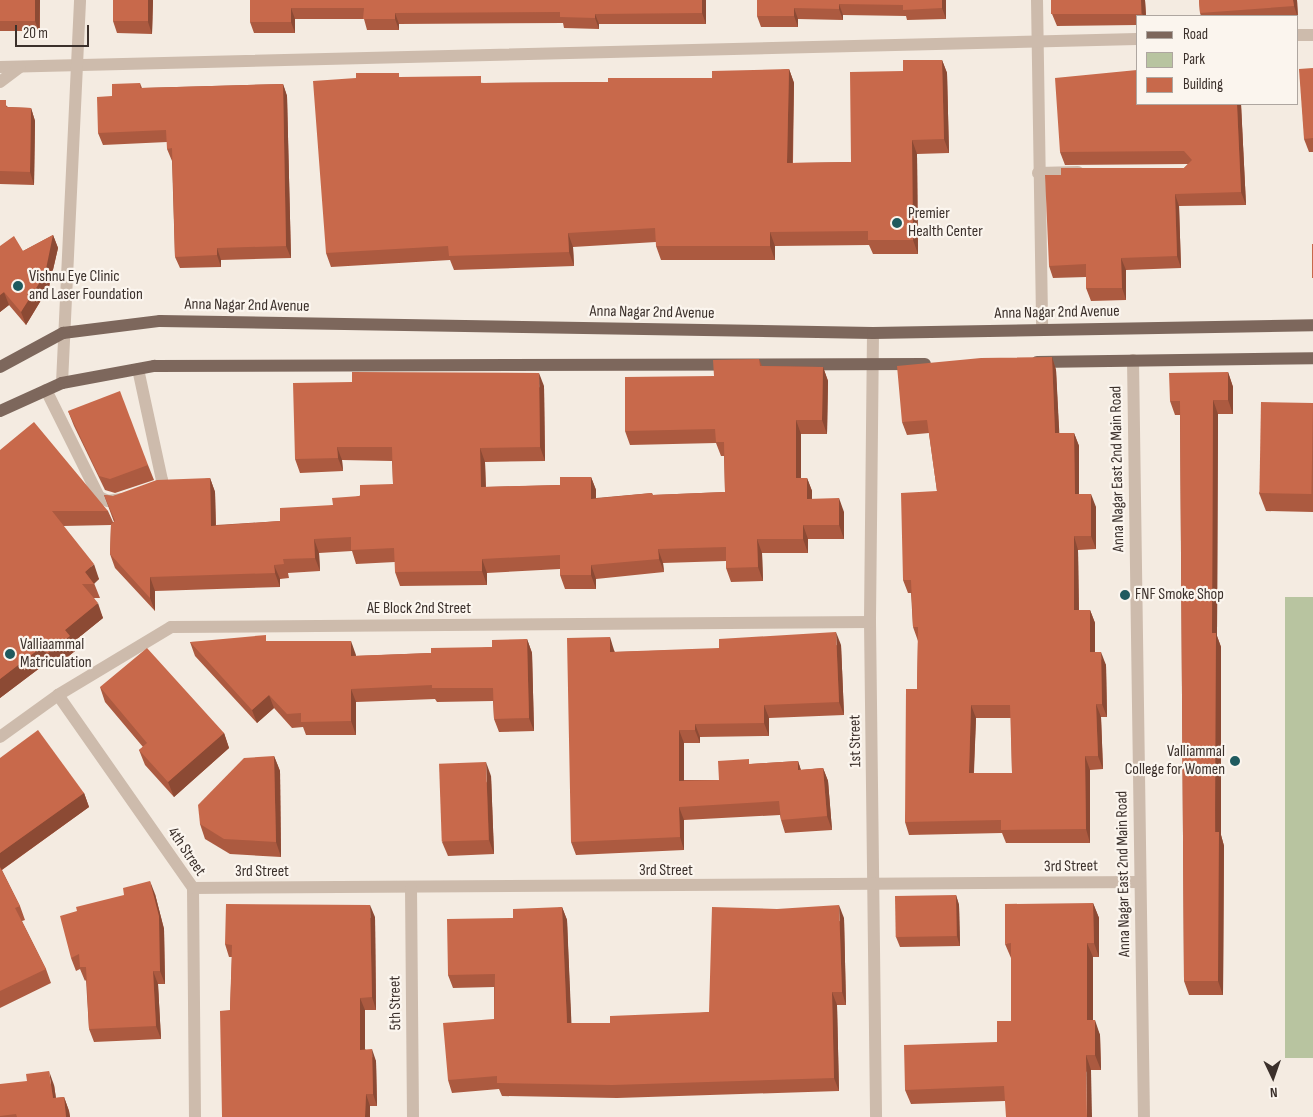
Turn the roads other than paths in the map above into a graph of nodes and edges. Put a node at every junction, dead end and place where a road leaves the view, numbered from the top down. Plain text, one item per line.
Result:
1 (80, 0) edge
2 (1037, 0) edge
3 (1298, 35) edge
4 (1313, 35) edge
5 (1136, 39) edge
6 (1037, 41) junction
7 (76, 65) junction
8 (0, 67) edge
9 (20, 67) junction
10 (0, 82) edge
11 (1038, 172) junction
12 (1095, 172) edge
13 (1313, 324) edge
14 (1042, 330) junction
15 (63, 333) junction
16 (873, 333) junction
17 (1313, 358) edge
18 (1133, 360) junction
19 (1024, 362) edge
20 (934, 364) edge
21 (874, 365) junction
22 (0, 366) edge
23 (138, 369) junction
24 (62, 383) junction
25 (46, 390) junction
26 (0, 411) edge
27 (870, 622) junction
28 (58, 695) junction
29 (0, 737) edge
30 (1140, 882) junction
31 (874, 885) junction
32 (193, 888) junction
33 (411, 888) junction
34 (195, 1117) edge
35 (413, 1117) edge
36 (876, 1117) edge
37 (1144, 1117) edge

1 - 7 street
2 - 6 street
3 - 4 street
5 - 6 street
6 - 7 street
6 - 11 street
7 - 9 street
7 - 15 street
8 - 9 street
9 - 10 street
11 - 12 street
11 - 14 street
13 - 14 main road, Anna Nagar 2nd Avenue
14 - 16 main road, Anna Nagar 2nd Avenue
15 - 16 main road, Anna Nagar 2nd Avenue
15 - 22 main road, Anna Nagar 2nd Avenue
15 - 24 street
16 - 21 street, 1st Street
17 - 18 main road
18 - 19 main road
18 - 30 street, Anna Nagar East 2nd Main Road
20 - 21 main road
21 - 23 main road
21 - 27 street, 1st Street
23 - 24 main road
23 - 25 street
24 - 25 main road
25 - 26 main road
27 - 28 street, AE Block 2nd Street
27 - 31 street, 1st Street
28 - 29 street, AE Block 2nd Street
28 - 32 street, 4th Street
30 - 31 street, 3rd Street
30 - 37 street, Anna Nagar East 2nd Main Road
31 - 33 street, 3rd Street
31 - 36 street, 1st Street
32 - 33 street, 3rd Street
32 - 34 street, 4th Street
33 - 35 street, 5th Street

